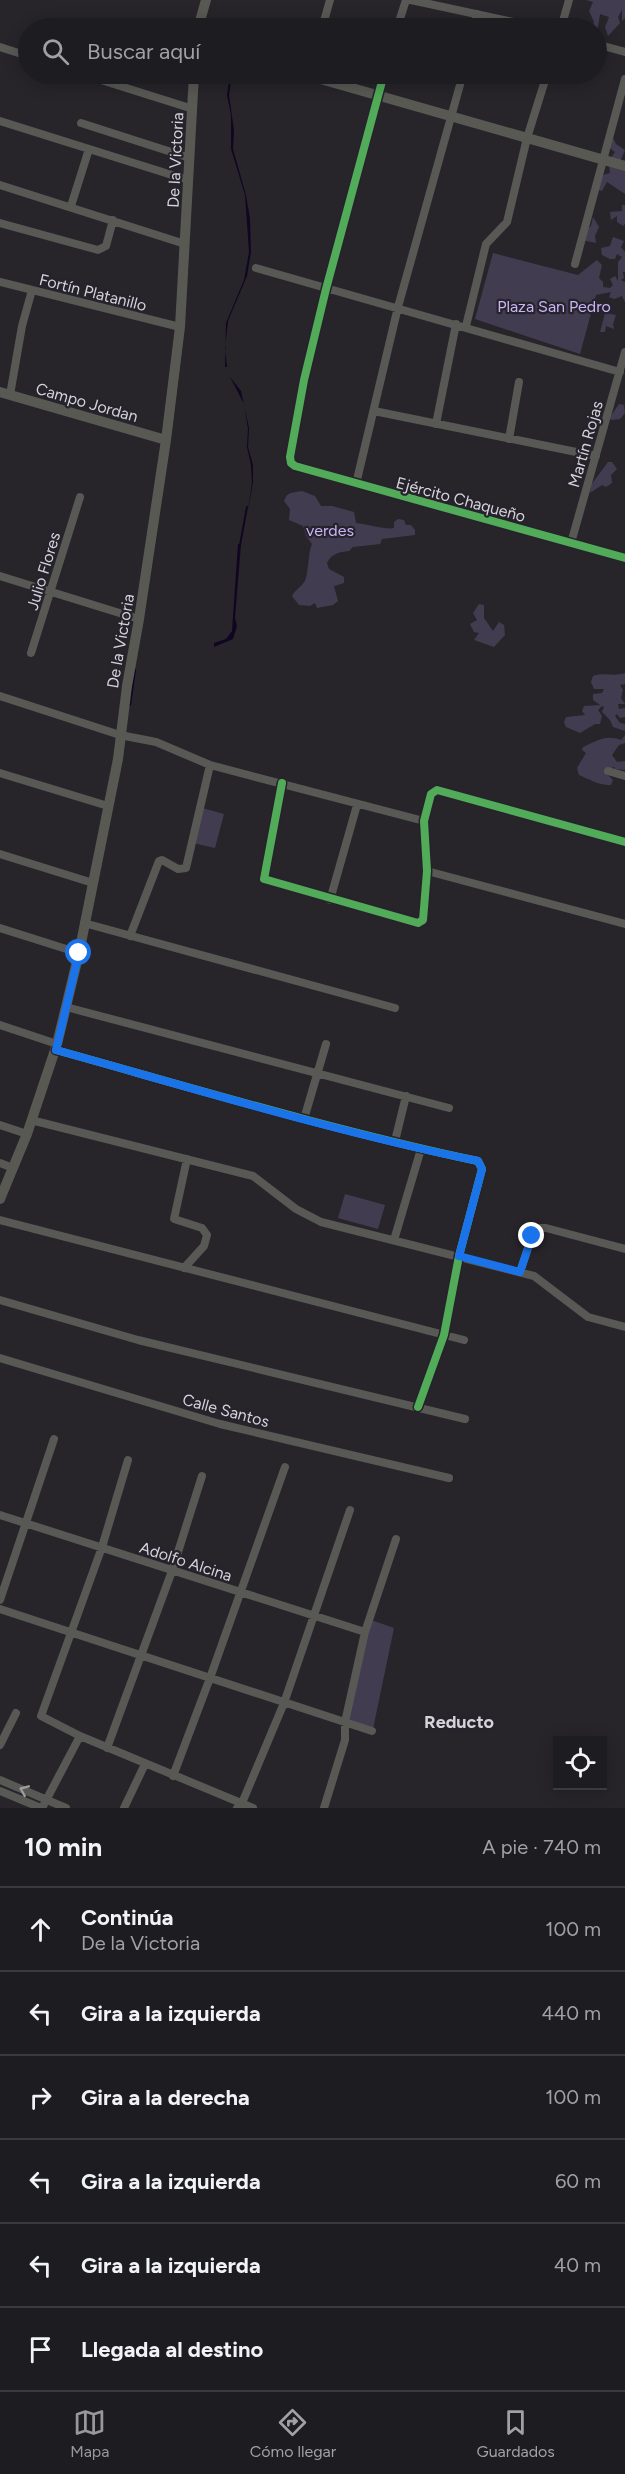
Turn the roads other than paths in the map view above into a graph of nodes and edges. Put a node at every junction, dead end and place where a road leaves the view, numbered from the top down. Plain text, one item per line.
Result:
1 (206, 0) edge
2 (330, 0) edge
3 (406, 0) edge
4 (411, 0) edge
5 (569, 0) edge
6 (477, 14) junction
7 (201, 18) edge
8 (325, 18) edge
9 (400, 18) edge
10 (476, 18) edge
11 (495, 18) edge
12 (564, 18) edge
13 (0, 47) edge
14 (607, 47) edge
15 (625, 52) edge
16 (18, 53) edge
17 (625, 79) edge
18 (114, 84) edge
19 (194, 84) edge
20 (339, 84) edge
21 (381, 84) edge
22 (461, 84) edge
23 (544, 84) edge
24 (377, 96) junction
25 (193, 109) junction
26 (453, 117) junction
27 (0, 121) edge
28 (81, 123) dead end
29 (527, 138) junction
30 (89, 148) junction
31 (190, 158) junction
32 (603, 160) junction
33 (625, 166) edge
34 (188, 180) junction
35 (0, 185) edge
36 (71, 206) junction
37 (113, 220) junction
38 (0, 223) edge
39 (185, 244) junction
40 (575, 264) dead end
41 (256, 268) dead end
42 (0, 282) edge
43 (326, 289) junction
44 (32, 290) junction
45 (398, 307) junction
46 (456, 324) junction
47 (466, 326) junction
48 (180, 327) junction
49 (625, 352) edge
50 (621, 377) edge
51 (519, 382) dead end
52 (5, 394) edge
53 (374, 411) junction
54 (436, 424) junction
55 (509, 439) junction
56 (166, 440) junction
57 (596, 456) junction
58 (356, 484) junction
59 (80, 497) dead end
60 (571, 543) junction
61 (625, 558) edge
62 (0, 576) edge
63 (51, 593) junction
64 (139, 619) junction
65 (31, 653) dead end
66 (0, 696) edge
67 (120, 735) junction
68 (210, 765) junction
69 (608, 771) dead end
70 (0, 773) edge
71 (625, 776) edge
72 (282, 783) junction
73 (357, 805) junction
74 (108, 806) junction
75 (424, 821) junction
76 (625, 842) edge
77 (0, 854) edge
78 (427, 872) junction
79 (93, 883) junction
80 (330, 900) junction
81 (84, 923) junction
82 (625, 924) edge
83 (0, 928) edge
84 (130, 936) junction
85 (79, 953) junction
86 (66, 1007) junction
87 (395, 1008) dead end
88 (0, 1025) edge
89 (326, 1044) dead end
90 (56, 1047) junction
91 (317, 1074) junction
92 (406, 1096) junction
93 (449, 1108) dead end
94 (304, 1119) junction
95 (31, 1120) junction
96 (0, 1125) edge
97 (27, 1134) junction
98 (395, 1141) junction
99 (421, 1149) junction
100 (186, 1160) junction
101 (0, 1163) edge
102 (13, 1168) junction
103 (0, 1199) edge
104 (0, 1220) edge
105 (394, 1240) junction
106 (625, 1250) edge
107 (459, 1256) junction
108 (184, 1268) junction
109 (520, 1272) junction
110 (0, 1300) edge
111 (625, 1327) edge
112 (444, 1335) junction
113 (464, 1340) dead end
114 (0, 1358) edge
115 (418, 1407) junction
116 (465, 1419) dead end
117 (54, 1439) dead end
118 (128, 1460) dead end
119 (285, 1467) dead end
120 (202, 1476) dead end
121 (449, 1478) dead end
122 (350, 1509) dead end
123 (0, 1515) edge
124 (24, 1523) junction
125 (396, 1539) dead end
126 (102, 1547) junction
127 (172, 1571) junction
128 (241, 1593) junction
129 (0, 1600) edge
130 (0, 1609) edge
131 (315, 1617) junction
132 (72, 1630) junction
133 (365, 1632) junction
134 (141, 1655) junction
135 (210, 1678) junction
136 (284, 1703) junction
137 (16, 1713) dead end
138 (345, 1722) junction
139 (372, 1731) dead end
140 (80, 1736) junction
141 (0, 1745) edge
142 (107, 1748) junction
143 (145, 1764) junction
144 (172, 1776) junction
145 (0, 1780) edge
146 (0, 1791) edge
147 (47, 1800) junction
148 (239, 1805) edge
149 (42, 1808) edge
150 (66, 1808) edge
151 (124, 1808) edge
152 (253, 1808) edge
153 (324, 1808) edge

1 - 7 main road
2 - 8 street
3 - 9 street
4 - 6 street
5 - 12 street
6 - 10 street
6 - 11 street
13 - 16 street
14 - 15 street
17 - 32 street
18 - 25 street
19 - 25 main road, De la Victoria
20 - 24 main road
21 - 24 street
22 - 26 street
23 - 29 street
24 - 26 main road
24 - 43 street
25 - 31 main road, De la Victoria
26 - 29 main road
26 - 45 street
27 - 30 street
28 - 31 street
29 - 32 main road
29 - 47 street
30 - 34 street
30 - 36 street
31 - 34 main road, De la Victoria
32 - 33 main road
32 - 40 street
34 - 39 main road, De la Victoria
35 - 36 street
36 - 37 street
37 - 38 street
37 - 39 street
39 - 48 main road, De la Victoria
41 - 43 street
42 - 44 street, Fortín Platanillo
43 - 45 street
43 - 58 street, Ejército Chaqueño
44 - 48 street, Fortín Platanillo
44 - 52 street
45 - 46 street
45 - 53 street
46 - 47 street
46 - 54 street
47 - 50 street
48 - 56 main road, De la Victoria
49 - 50 street, Martín Rojas
50 - 57 street, Martín Rojas
51 - 55 street
52 - 56 main road, Campo Jordan
53 - 54 street
53 - 58 street
54 - 55 street
55 - 57 street
56 - 64 main road, De la Victoria
57 - 60 street, Martín Rojas
58 - 60 street, Ejército Chaqueño
59 - 63 street, Julio Flores
60 - 61 street, Ejército Chaqueño
62 - 63 street
63 - 64 street
63 - 65 street, Julio Flores
64 - 67 main road, De la Victoria
66 - 67 street
67 - 68 street
67 - 74 main road, De la Victoria
68 - 72 street
68 - 84 street
69 - 71 street
70 - 74 street
72 - 73 street
72 - 80 street
73 - 75 street
73 - 80 street
74 - 79 main road, De la Victoria
75 - 76 street
75 - 78 street
77 - 79 street
78 - 80 street
78 - 82 street
79 - 81 main road, De la Victoria
81 - 84 street
81 - 85 main road, De la Victoria
83 - 85 street
84 - 87 street
85 - 86 main road, De la Victoria
86 - 90 main road, De la Victoria
86 - 91 street
88 - 90 street
89 - 91 street
90 - 94 street
90 - 95 main road, De la Victoria
91 - 92 street
91 - 94 street
92 - 93 street
92 - 98 street
94 - 98 street
95 - 97 main road, De la Victoria
95 - 100 street
96 - 97 street
97 - 102 main road, De la Victoria
98 - 99 street
99 - 105 street
99 - 107 street
100 - 105 street
100 - 108 street
101 - 102 street
102 - 103 main road, De la Victoria
104 - 108 street
105 - 107 street
106 - 109 street
107 - 109 street
107 - 112 street
108 - 112 street
109 - 111 street
110 - 115 street
112 - 113 street
112 - 115 street
114 - 121 street, Calle Santos
115 - 116 street
117 - 124 street
118 - 126 street
119 - 128 street
120 - 127 street
122 - 131 street
123 - 124 street, Adolfo Alcina
124 - 126 street, Adolfo Alcina
124 - 129 street
125 - 133 street
126 - 127 street, Adolfo Alcina
126 - 132 street
127 - 128 street, Adolfo Alcina
127 - 134 street
128 - 131 street, Adolfo Alcina
128 - 135 street
130 - 132 street
131 - 133 street, Adolfo Alcina
131 - 136 street
132 - 134 street
132 - 140 street
133 - 138 street
134 - 135 street
134 - 142 street
135 - 136 street
135 - 144 street
136 - 138 street
136 - 148 street
137 - 141 street
138 - 139 street
138 - 153 street
140 - 142 street
140 - 147 street
142 - 143 street
143 - 144 street
143 - 151 street
144 - 148 street
147 -> 145 street
146 - 149 street
147 - 149 street
147 - 150 street
148 - 152 street

